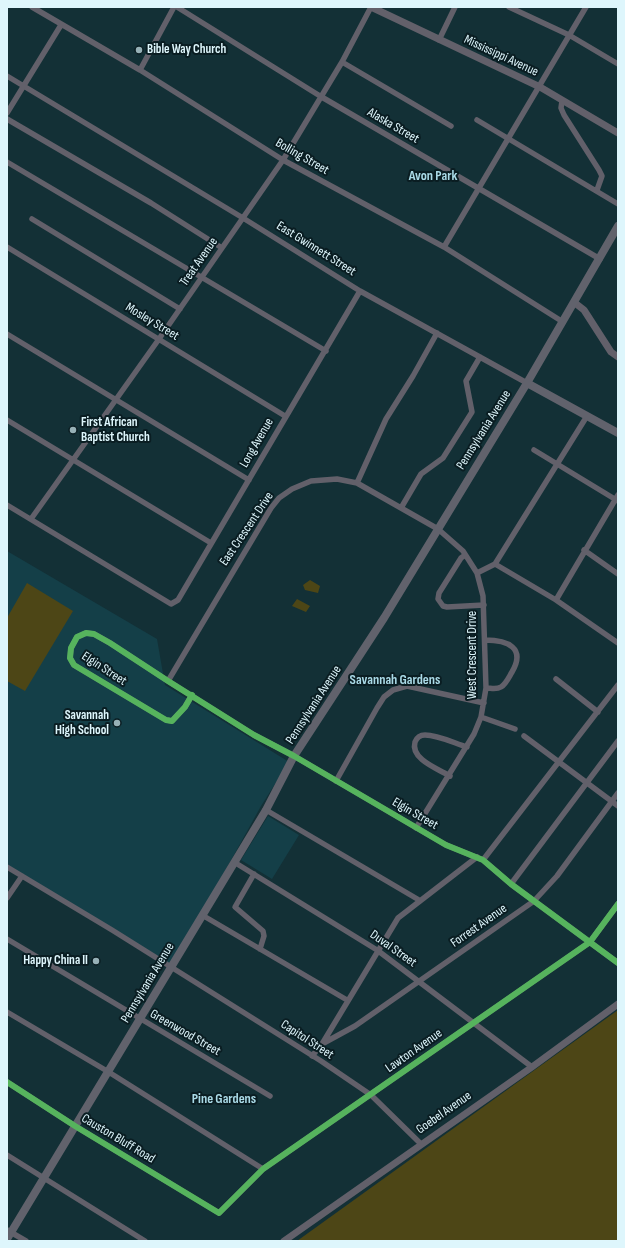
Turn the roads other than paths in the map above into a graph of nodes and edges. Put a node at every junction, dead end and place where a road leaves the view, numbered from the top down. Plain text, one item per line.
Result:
1 (32, 7) edge
2 (174, 7) edge
3 (177, 7) edge
4 (371, 7) edge
5 (455, 7) edge
6 (509, 7) edge
7 (586, 7) edge
8 (61, 25) junction
9 (569, 35) junction
10 (439, 40) junction
11 (342, 62) junction
12 (618, 64) edge
13 (140, 70) junction
14 (7, 76) edge
15 (22, 86) junction
16 (540, 87) junction
17 (320, 96) junction
18 (562, 101) junction
19 (7, 113) edge
20 (7, 119) edge
21 (477, 120) dead end
22 (451, 126) dead end
23 (618, 133) edge
24 (509, 139) junction
25 (283, 160) junction
26 (7, 162) edge
27 (478, 189) junction
28 (597, 190) junction
29 (618, 204) edge
30 (243, 218) junction
31 (32, 219) dead end
32 (618, 226) edge
33 (7, 247) edge
34 (222, 248) junction
35 (444, 248) junction
36 (600, 259) junction
37 (202, 278) junction
38 (360, 291) junction
39 (574, 303) junction
40 (180, 309) junction
41 (563, 322) junction
42 (437, 333) junction
43 (7, 334) edge
44 (159, 339) junction
45 (326, 351) junction
46 (480, 357) junction
47 (618, 357) edge
48 (527, 383) junction
49 (116, 399) junction
50 (285, 416) junction
51 (587, 416) junction
52 (7, 420) edge
53 (618, 433) edge
54 (534, 450) dead end
55 (73, 460) junction
56 (558, 464) junction
57 (249, 480) junction
58 (356, 483) junction
59 (617, 498) edge
60 (7, 505) edge
61 (401, 508) junction
62 (31, 519) junction
63 (438, 529) junction
64 (211, 543) junction
65 (584, 550) junction
66 (465, 556) junction
67 (495, 564) junction
68 (477, 574) junction
69 (618, 574) edge
70 (556, 600) junction
71 (484, 605) junction
72 (485, 640) junction
73 (618, 643) edge
74 (556, 678) dead end
75 (168, 681) junction
76 (618, 685) edge
77 (486, 688) junction
78 (192, 695) junction
79 (484, 702) junction
80 (598, 712) junction
81 (481, 717) junction
82 (515, 729) dead end
83 (524, 736) dead end
84 (618, 741) edge
85 (467, 747) junction
86 (294, 756) junction
87 (560, 762) junction
88 (450, 776) junction
89 (336, 781) junction
90 (587, 782) junction
91 (618, 793) edge
92 (612, 801) junction
93 (618, 806) edge
94 (266, 810) junction
95 (416, 828) junction
96 (480, 859) junction
97 (234, 862) junction
98 (7, 867) edge
99 (254, 874) junction
100 (22, 876) junction
101 (511, 884) junction
102 (7, 898) edge
103 (419, 900) junction
104 (534, 901) junction
105 (618, 904) edge
106 (202, 915) junction
107 (7, 939) edge
108 (590, 942) junction
109 (260, 949) junction
110 (377, 950) junction
111 (618, 963) edge
112 (172, 967) junction
113 (419, 981) junction
114 (347, 1000) junction
115 (618, 1004) edge
116 (7, 1012) edge
117 (140, 1020) junction
118 (474, 1023) junction
119 (322, 1044) junction
120 (312, 1056) junction
121 (532, 1067) junction
122 (107, 1071) junction
123 (7, 1082) edge
124 (371, 1095) junction
125 (270, 1096) dead end
126 (75, 1126) junction
127 (421, 1144) junction
128 (7, 1156) edge
129 (263, 1169) junction
130 (45, 1177) junction
131 (219, 1213) joint
132 (8, 1234) edge
133 (26, 1241) edge
134 (145, 1241) edge
135 (284, 1241) edge

1 - 8 street, Bolling Street
2 - 13 street
3 - 17 street, Alaska Street
4 - 10 street, Mississippi Avenue
4 - 11 street, Treat Avenue
5 - 10 street
6 - 9 street
7 - 9 street
8 - 13 street, Bolling Street
8 - 15 street
9 - 12 street
9 - 16 street
10 - 16 street, Mississippi Avenue
11 - 17 street, Treat Avenue
11 - 22 street
13 - 25 street, Bolling Street
14 - 15 street, East Gwinnett Street
15 - 19 street
15 - 30 street, East Gwinnett Street
16 - 18 street, Mississippi Avenue
16 - 24 street
17 - 25 street, Treat Avenue
17 - 27 street, Alaska Street
18 - 23 street, Mississippi Avenue
18 - 28 street
20 - 34 street
21 - 24 street
24 - 27 street
24 - 28 street
25 - 30 street, Treat Avenue
25 - 35 street, Bolling Street
26 - 37 street
27 - 35 street
27 - 36 street, Alaska Street
28 - 29 street
30 - 34 street, Treat Avenue
30 - 38 street, East Gwinnett Street
31 - 40 street
32 - 36 main road, Pennsylvania Avenue
33 - 44 street, Mosley Street
34 - 37 street, Treat Avenue
35 - 41 street, Bolling Street
36 - 39 main road, Pennsylvania Avenue
37 - 40 street, Treat Avenue
37 - 45 street
38 - 42 street, East Gwinnett Street
38 - 45 street, Long Avenue
39 - 41 main road, Pennsylvania Avenue
39 - 47 street
40 - 44 street, Treat Avenue
41 - 48 main road, Pennsylvania Avenue
42 - 46 street, East Gwinnett Street
42 - 58 street
43 - 49 street
44 - 49 street, Treat Avenue
44 - 50 street, Mosley Street
45 - 50 street, Long Avenue
46 - 48 street, East Gwinnett Street
46 - 61 street
48 - 51 main road, East Gwinnett Street
48 - 63 main road, Pennsylvania Avenue
49 - 55 street, Treat Avenue
49 - 57 street
50 - 57 street, Long Avenue
51 - 53 main road, East Gwinnett Street
51 - 56 street
52 - 55 street
54 - 56 street
55 - 62 street, Treat Avenue
55 - 64 street
56 - 59 street
56 - 67 street
57 - 64 street, Long Avenue
58 - 61 street, East Crescent Drive
58 - 75 street, East Crescent Drive
59 - 65 street
60 - 62 street
61 - 63 street, East Crescent Drive
62 - 64 street, Long Avenue
63 - 66 street, West Crescent Drive
63 - 86 main road, Pennsylvania Avenue
65 - 69 street
65 - 70 street
66 - 68 street, West Crescent Drive
66 - 71 street
67 - 68 street
67 - 70 street
68 - 71 street, West Crescent Drive
70 - 73 street
71 - 72 street, West Crescent Drive
72 - 77 street, West Crescent Drive
72 - 77 street
74 - 80 street
75 - 78 street, Elgin Street
75 - 78 street, Elgin Street
76 - 80 street
77 - 79 street, West Crescent Drive
78 - 86 street, Elgin Street
79 - 81 street, West Crescent Drive
79 - 89 street
80 - 87 street
81 - 82 street
81 - 85 street, West Crescent Drive
83 - 87 street
84 - 90 street
85 - 88 street, West Crescent Drive
85 - 88 street
86 - 89 street, Elgin Street
86 - 94 main road, Pennsylvania Avenue
87 - 90 street
87 - 96 street
88 - 95 street, West Crescent Drive
89 - 95 street, Elgin Street
90 - 92 street
90 - 101 street
91 - 92 street, Forrest Avenue
92 - 93 street
92 - 104 street, Forrest Avenue
94 - 97 main road, Pennsylvania Avenue
94 - 103 street
95 - 96 street, Elgin Street
96 - 101 street, Elgin Street
96 - 103 street
97 - 99 street, Duval Street
97 - 106 main road, Pennsylvania Avenue
98 - 100 street, Capitol Street
99 - 109 street
99 - 110 street, Duval Street
100 - 102 street
100 - 112 street, Capitol Street
101 - 104 street, Elgin Street
103 - 110 street
104 - 108 street, Elgin Street
104 - 113 street, Forrest Avenue
105 - 108 street, Lawton Avenue
106 - 109 street
106 - 112 main road, Pennsylvania Avenue
107 - 117 street, Greenwood Street
108 - 111 street, Elgin Street
108 - 118 street, Lawton Avenue
109 - 114 street
110 - 113 street, Duval Street
110 - 114 street
112 - 117 main road, Pennsylvania Avenue
112 - 120 street, Capitol Street
113 - 118 street, Duval Street
113 - 119 street, Forrest Avenue
114 - 119 street
115 - 121 street, Goebel Avenue
116 - 122 street
117 - 122 main road, Pennsylvania Avenue
117 - 125 street, Greenwood Street
118 - 121 street, Duval Street
118 - 124 street, Lawton Avenue
119 - 120 street
120 - 124 street, Capitol Street
121 - 127 street, Goebel Avenue
122 - 126 main road, Pennsylvania Avenue
122 - 129 street
123 - 126 street, Causton Bluff Road
124 - 127 street, Capitol Street
124 - 129 street, Lawton Avenue
126 - 130 main road, Pennsylvania Avenue
126 - 131 street, Causton Bluff Road
127 - 135 street, Goebel Avenue
128 - 130 street
129 - 131 street, Lawton Avenue
130 - 132 main road, Pennsylvania Avenue
130 - 134 street
132 - 133 street

